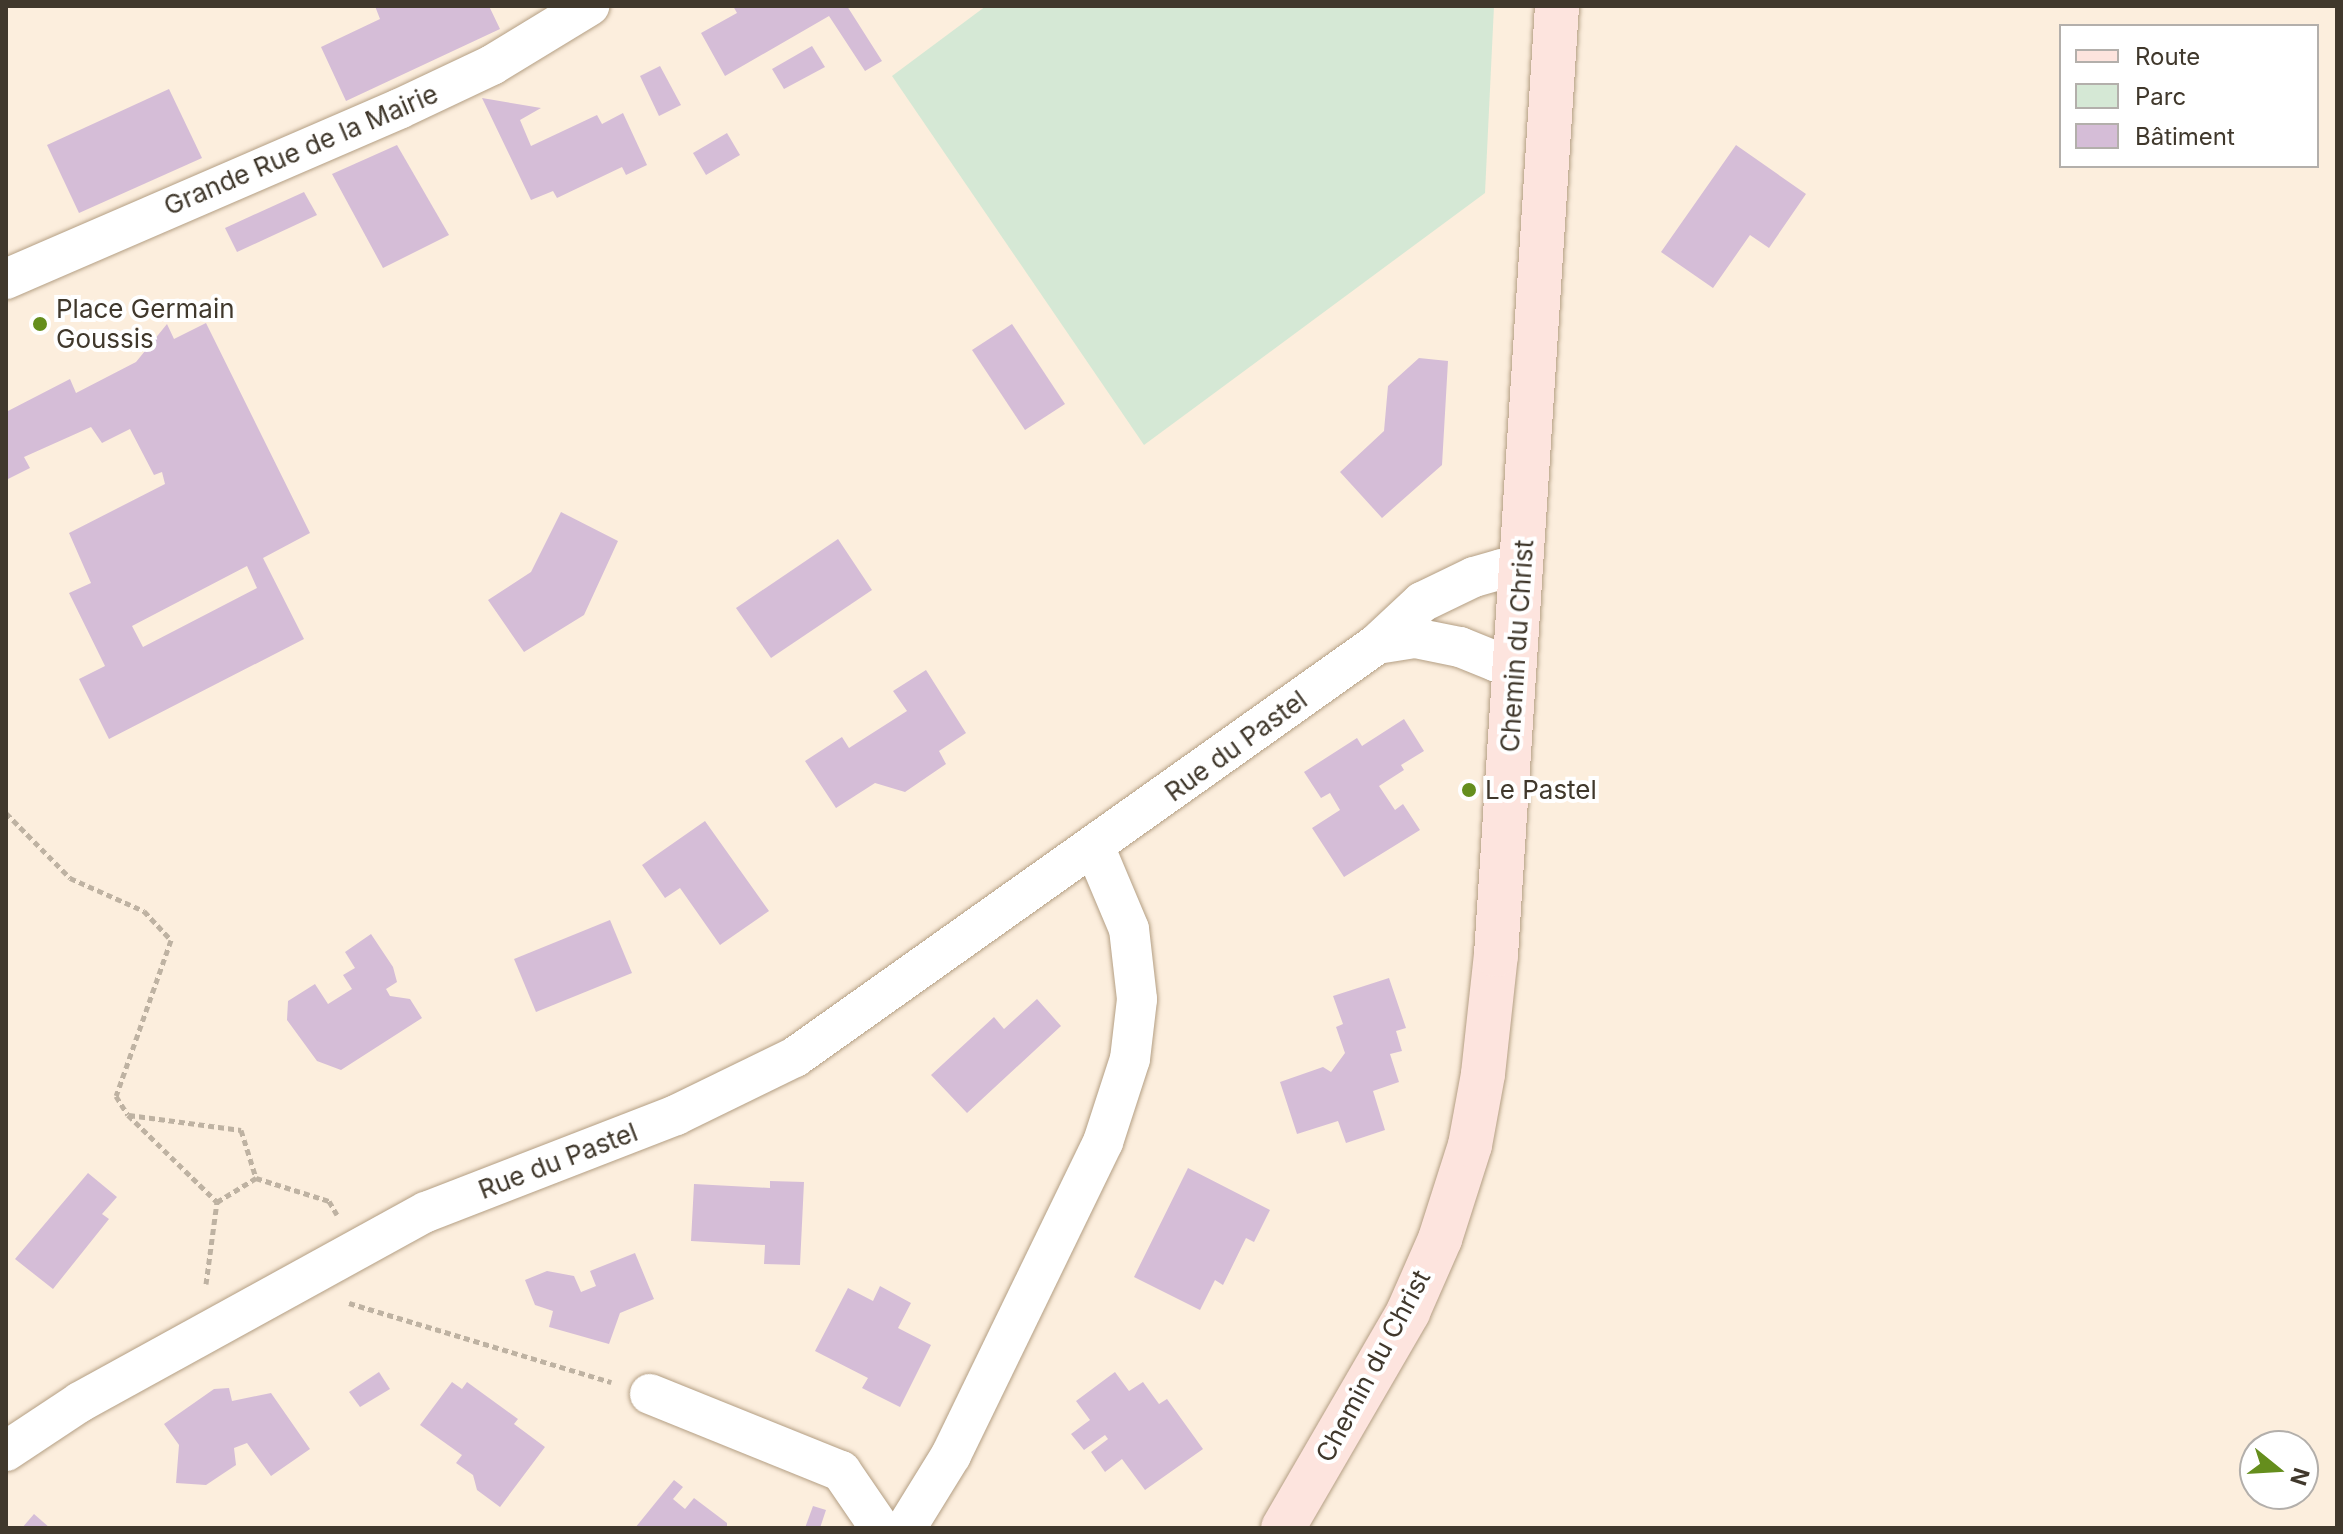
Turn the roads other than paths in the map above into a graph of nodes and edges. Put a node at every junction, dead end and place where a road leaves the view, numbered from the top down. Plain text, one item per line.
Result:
1 (589, 6) edge
2 (1557, 6) edge
3 (6, 279) edge
4 (1523, 569) junction
5 (1377, 644) junction
6 (1515, 663) junction
7 (1095, 848) junction
8 (650, 1394) road end
9 (6, 1451) edge
10 (880, 1528) edge
11 (906, 1528) edge
12 (1283, 1528) edge

1 - 3 street, Grande Rue de la Mairie
2 - 4 street, Chemin du Christ
4 - 5 street, Rue du Pastel
4 - 6 street, Chemin du Christ
5 - 6 street, Rue du Pastel
5 - 7 street, Rue du Pastel
6 - 12 street, Chemin du Christ
7 - 9 street, Rue du Pastel
7 - 11 street
8 - 10 street

